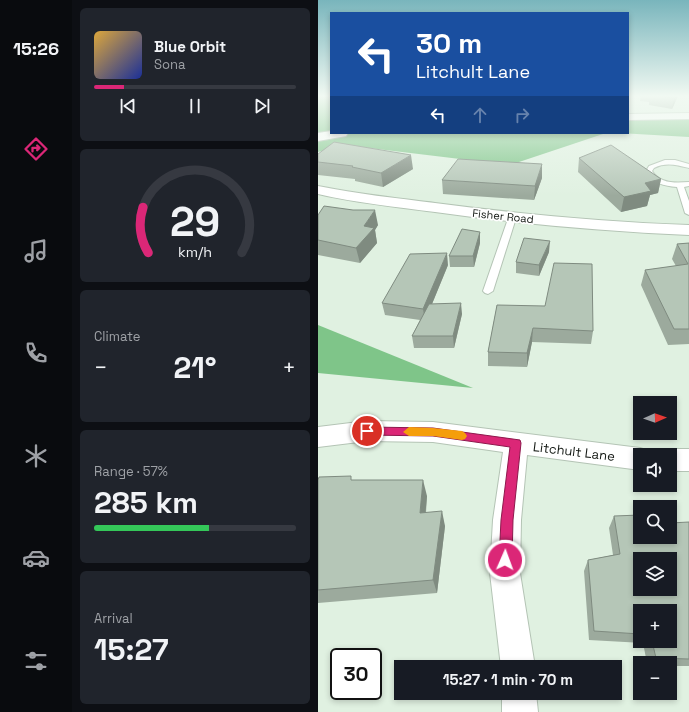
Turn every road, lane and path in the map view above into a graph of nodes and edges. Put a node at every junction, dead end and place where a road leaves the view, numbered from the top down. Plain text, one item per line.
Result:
1 (336, 134) edge
2 (318, 137) edge
3 (689, 166) edge
4 (689, 184) edge
5 (680, 185) junction
6 (318, 190) edge
7 (689, 213) edge
8 (512, 218) junction
9 (689, 230) edge
10 (488, 291) dead end
11 (318, 436) edge
12 (516, 443) junction
13 (633, 458) edge
14 (677, 460) edge
15 (689, 460) edge
16 (517, 660) edge
17 (519, 700) edge
18 (520, 712) edge

1 - 2 street
3 - 5 lane
4 - 5 lane
5 - 7 lane
6 - 8 street, Fisher Road
8 - 9 street, Fisher Road
8 - 10 lane
11 - 12 street, Litchult Lane
12 - 13 street, Litchult Lane
12 - 16 street
14 - 15 street
17 - 18 street

